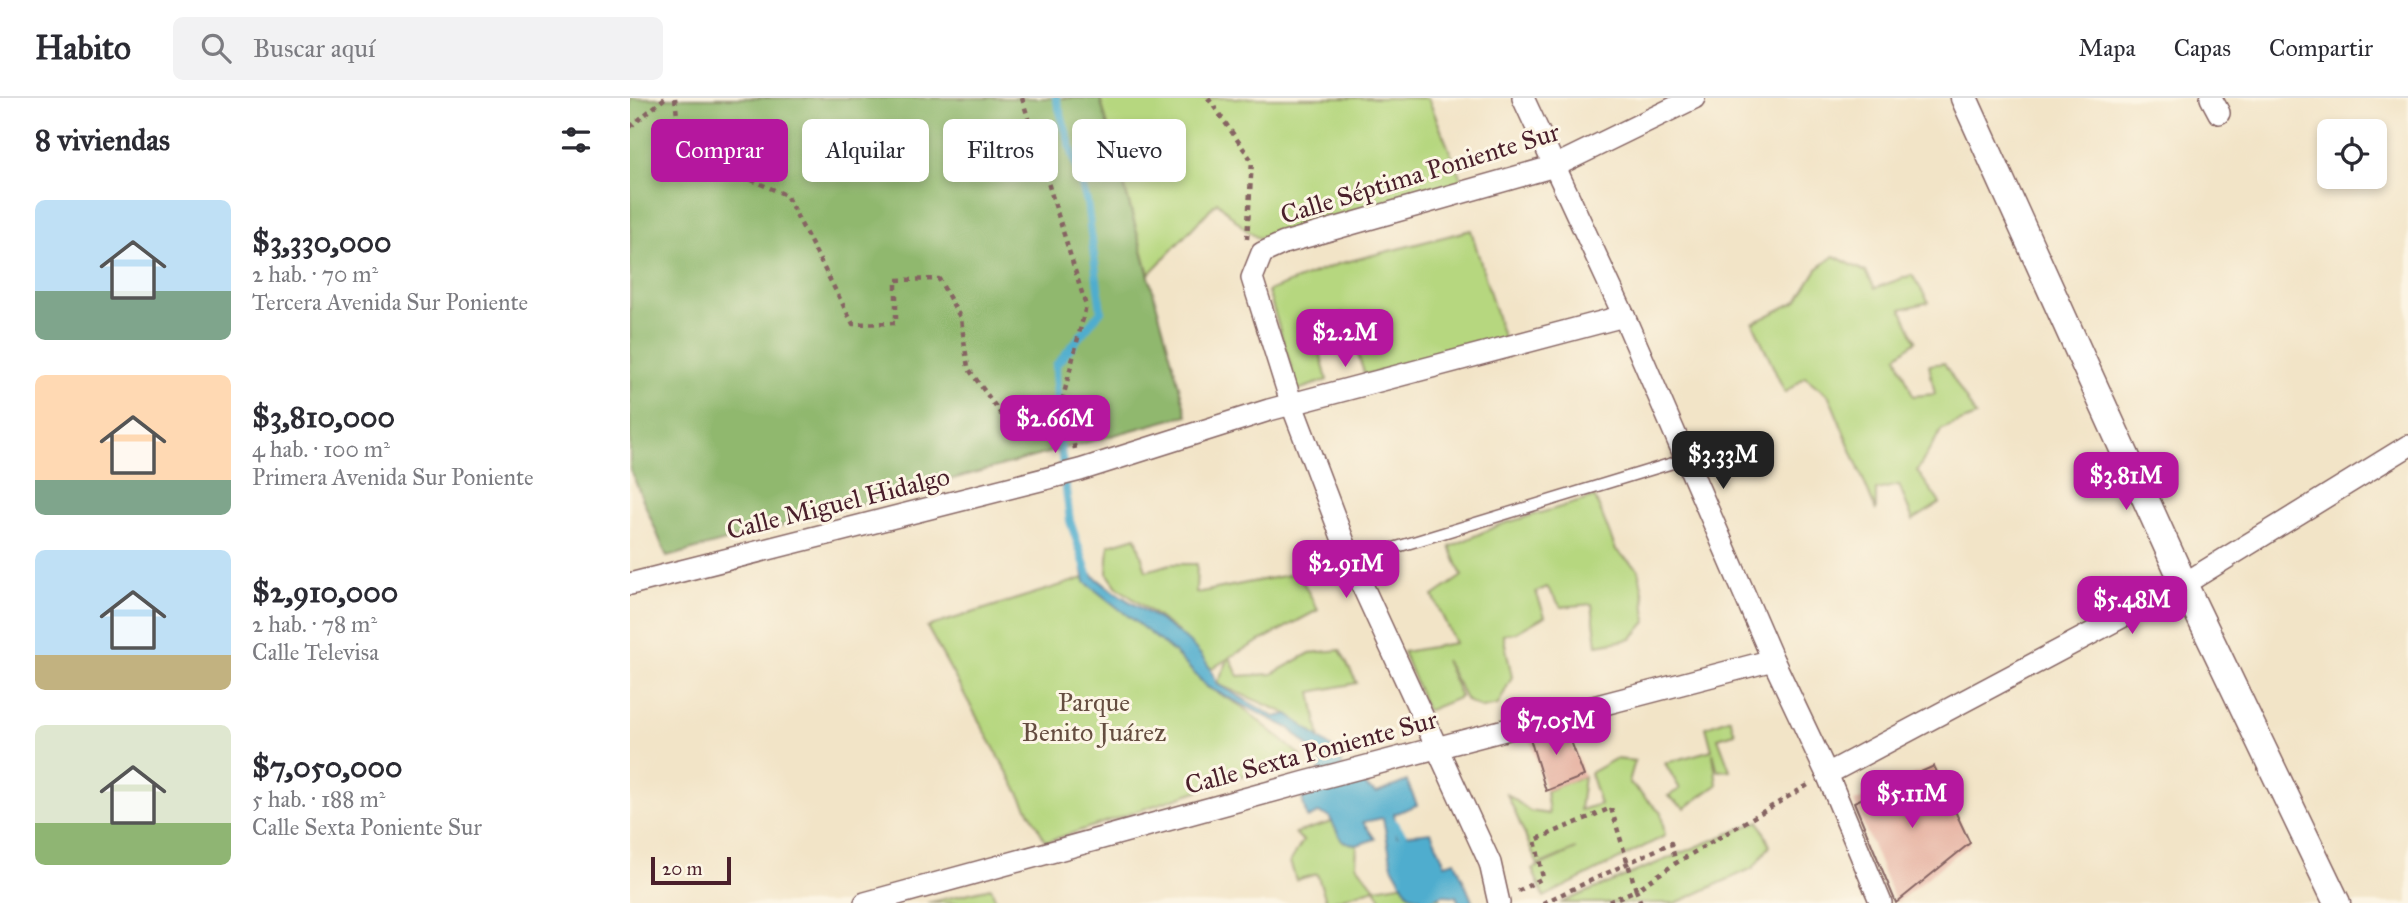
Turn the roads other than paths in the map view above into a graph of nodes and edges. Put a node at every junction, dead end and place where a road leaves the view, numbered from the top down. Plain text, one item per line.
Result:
1 (1523, 98) edge
2 (1693, 98) edge
3 (1964, 98) edge
4 (1555, 166) junction
5 (1624, 316) junction
6 (1292, 405) junction
7 (2408, 446) edge
8 (1686, 459) junction
9 (1351, 561) junction
10 (630, 584) edge
11 (2184, 584) junction
12 (1773, 660) junction
13 (1437, 748) junction
14 (1827, 774) junction
15 (1506, 898) edge
16 (865, 903) edge
17 (1881, 903) edge
18 (2337, 903) edge

1 - 4 street
2 - 4 street, Calle Séptima Poniente Sur
3 - 11 street
4 - 5 street
4 - 6 street, Calle Séptima Poniente Sur
5 - 6 street, Calle Miguel Hidalgo
5 - 8 street
6 - 9 street
6 - 10 street, Calle Miguel Hidalgo
7 - 11 street
8 - 9 lane
8 - 12 street
9 - 13 street
11 - 14 street
11 - 18 street
12 - 13 street, Calle Sexta Poniente Sur
12 - 14 street
13 - 15 street
13 - 16 street, Calle Sexta Poniente Sur
14 - 17 street

